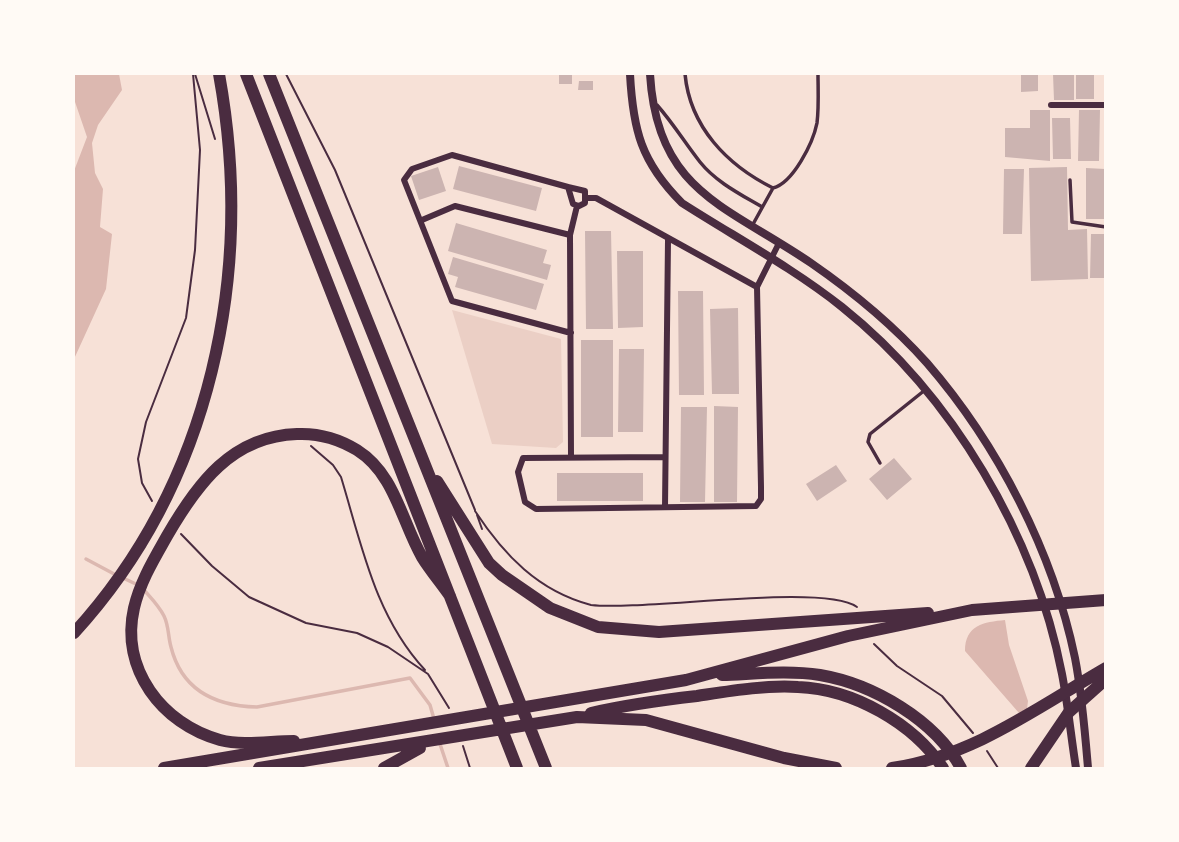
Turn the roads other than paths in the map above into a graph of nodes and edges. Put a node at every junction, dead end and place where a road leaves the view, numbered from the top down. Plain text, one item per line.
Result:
1 (219, 74) edge
2 (246, 74) edge
3 (269, 74) edge
4 (631, 74) edge
5 (650, 74) edge
6 (685, 74) edge
7 (818, 74) edge
8 (652, 100) junction
9 (1051, 105) dead end
10 (1105, 105) edge
11 (1070, 180) dead end
12 (568, 187) junction
13 (773, 188) junction
14 (587, 198) junction
15 (577, 206) junction
16 (762, 207) junction
17 (422, 220) junction
18 (752, 227) junction
19 (1105, 227) edge
20 (570, 235) junction
21 (668, 240) junction
22 (779, 243) junction
23 (772, 260) junction
24 (757, 288) junction
25 (571, 333) junction
26 (927, 389) junction
27 (571, 456) junction
28 (665, 457) junction
29 (880, 463) dead end
30 (426, 467) junction
31 (665, 507) junction
32 (450, 596) junction
33 (1105, 600) edge
34 (972, 610) junction
35 (74, 633) edge
36 (1105, 668) edge
37 (708, 676) junction
38 (1105, 679) edge
39 (577, 717) junction
40 (433, 741) junction
41 (317, 742) junction
42 (515, 766) edge
43 (164, 768) edge
44 (259, 768) edge
45 (383, 768) edge
46 (547, 768) edge
47 (836, 768) edge
48 (892, 768) edge
49 (943, 768) edge
50 (961, 768) edge
51 (1031, 768) edge
52 (1076, 768) edge
53 (1088, 768) edge

1 - 35 highway
2 - 32 highway
3 - 30 highway
4 - 23 street
5 - 8 street
6 - 13 lane
7 - 13 lane
8 - 16 lane
8 - 18 street
9 - 10 street
11 - 19 lane
12 - 14 street
12 - 15 street
12 - 17 street
13 - 16 lane
14 - 15 street
14 - 21 street
15 - 20 street
16 - 18 lane
17 - 20 street
17 - 25 street
18 - 22 street
20 - 25 street
21 - 24 street
21 - 28 street
22 - 23 street
22 - 53 street
23 - 24 street
23 - 26 street
24 - 31 street
25 - 27 street
26 - 29 lane
26 - 52 street
27 - 28 street
27 - 31 street
28 - 31 street
30 - 34 highway
30 - 46 highway
32 - 41 highway
32 - 42 highway
33 - 34 highway
34 - 37 highway
36 - 48 highway
37 - 41 highway
37 - 50 highway
38 - 51 highway
39 - 40 highway
39 - 47 highway
39 - 49 highway
40 - 44 highway
40 - 45 highway
41 - 43 highway

